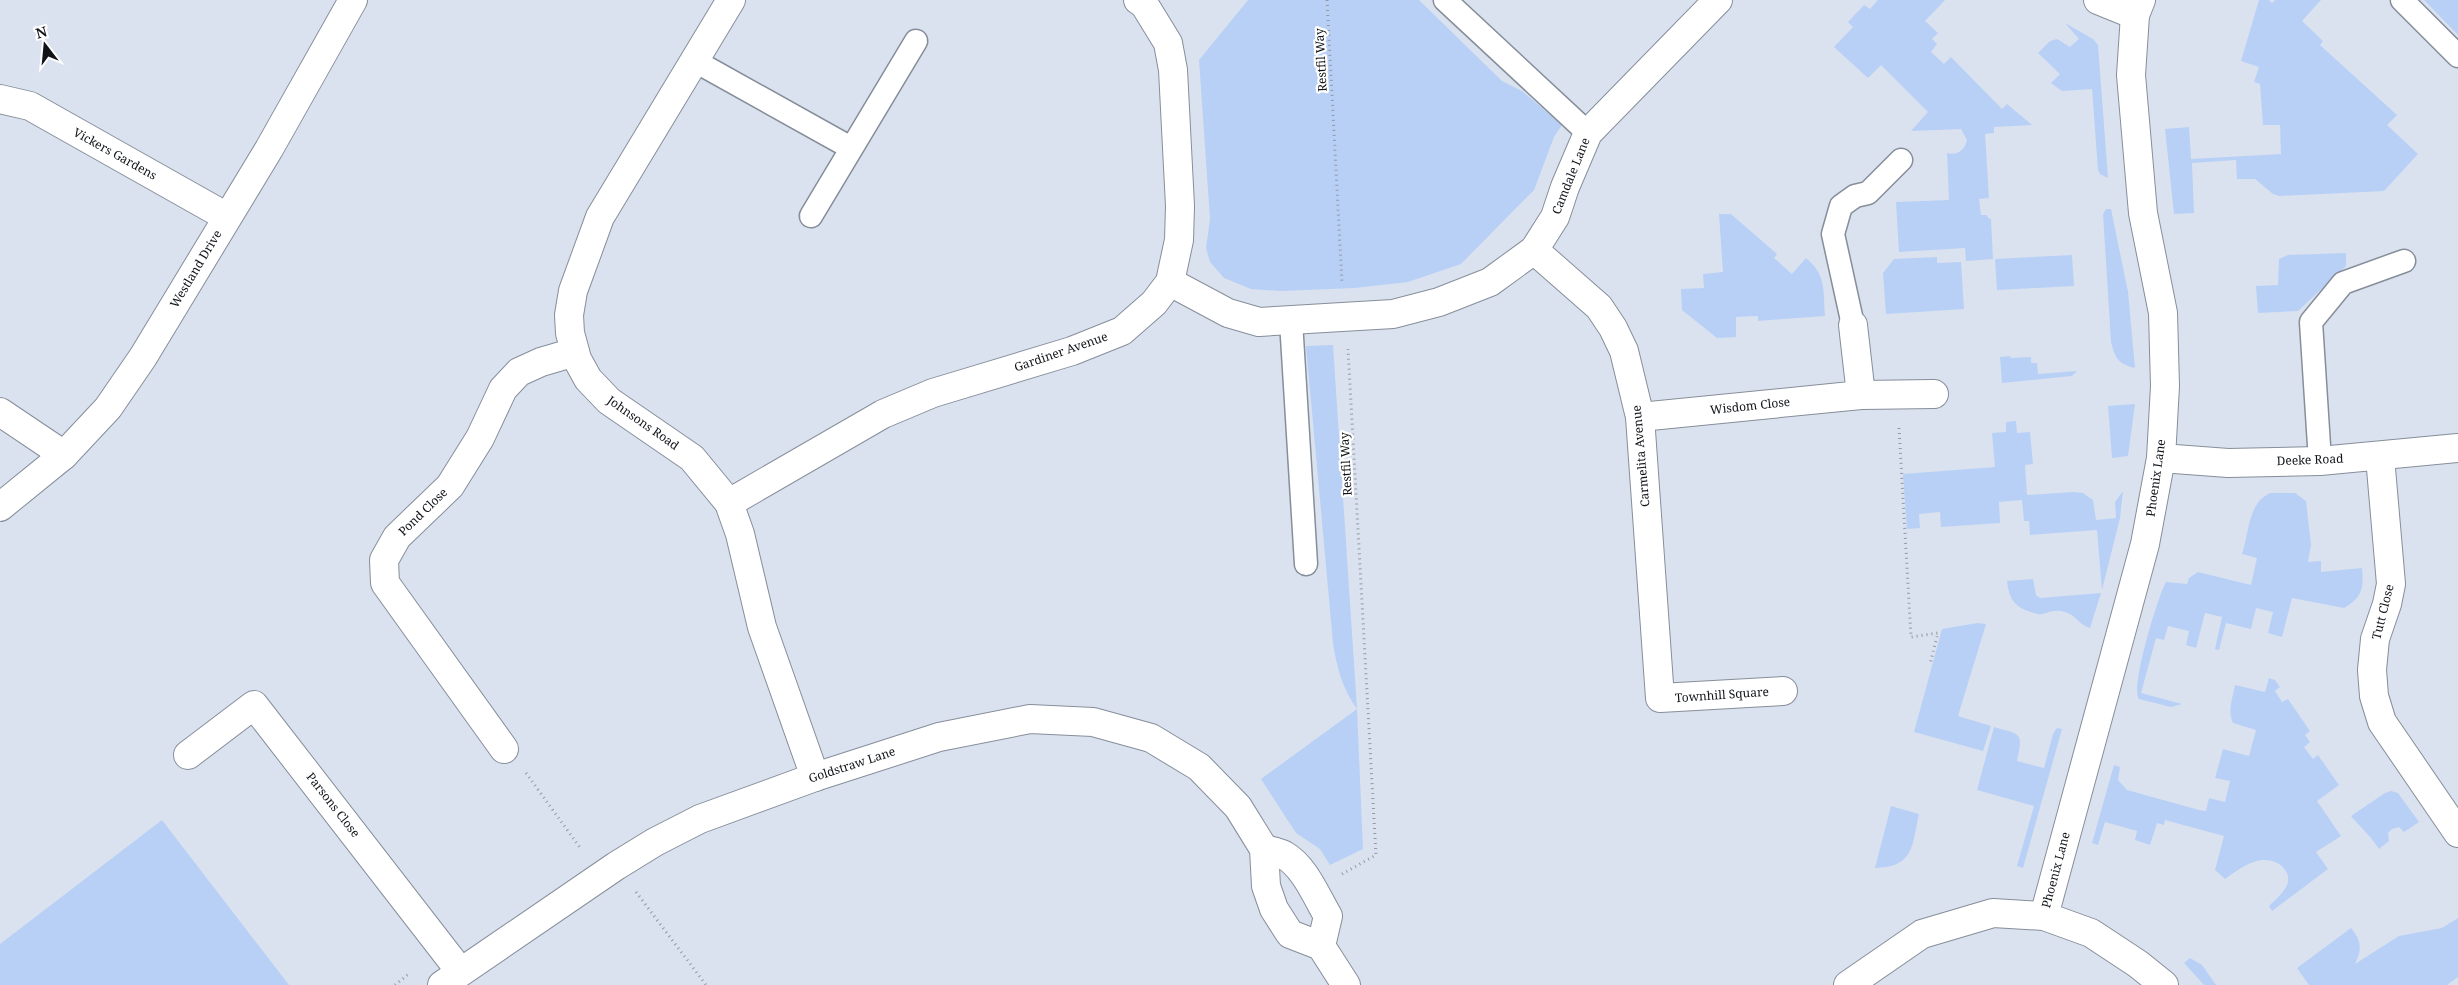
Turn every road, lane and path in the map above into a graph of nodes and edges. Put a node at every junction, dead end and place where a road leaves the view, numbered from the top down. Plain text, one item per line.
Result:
1 (352, 0) edge
2 (731, 0) edge
3 (1138, 0) edge
4 (1326, 0) edge
5 (1445, 0) edge
6 (1718, 0) edge
7 (2098, 0) edge
8 (2402, 0) edge
9 (2138, 8) edge
10 (916, 41) dead end
11 (2458, 56) edge
12 (695, 60) junction
13 (0, 99) edge
14 (1588, 133) junction
15 (851, 148) junction
16 (1901, 160) dead end
17 (811, 216) dead end
18 (227, 217) junction
19 (1534, 250) junction
20 (2404, 262) dead end
21 (1170, 282) junction
22 (1345, 318) junction
23 (1291, 321) junction
24 (1853, 325) joint
25 (575, 352) junction
26 (1934, 394) dead end
27 (1861, 395) junction
28 (1896, 395) junction
29 (0, 412) edge
30 (1640, 417) junction
31 (2458, 448) edge
32 (64, 456) junction
33 (2380, 457) junction
34 (2161, 458) junction
35 (2320, 461) junction
36 (729, 503) junction
37 (0, 506) edge
38 (1306, 564) dead end
39 (1930, 664) dead end
40 (1783, 691) dead end
41 (1660, 698) joint
42 (504, 749) joint
43 (188, 755) dead end
44 (815, 777) junction
45 (2458, 833) edge
46 (1264, 849) junction
47 (608, 871) junction
48 (1312, 888) junction
49 (2044, 916) junction
50 (1321, 946) junction
51 (451, 978) edge
52 (706, 985) edge
53 (1346, 985) edge
54 (1848, 985) edge
55 (2164, 985) edge

1 - 18 street, Westland Drive
2 - 12 street, Johnsons Road
3 - 21 street, Gardiner Avenue
4 - 22 path, Restfil Way
5 - 14 lane
6 - 14 street, Camdale Lane
7 - 9 street
8 - 11 lane
9 - 34 street, Phoenix Lane
10 - 15 lane
12 - 15 lane
12 - 25 street, Johnsons Road
13 - 18 street, Vickers Gardens
14 - 19 street, Camdale Lane
15 - 17 lane
16 - 24 lane
18 - 32 street, Westland Drive
19 - 22 street, Camdale Lane
19 - 30 street, Carmelita Avenue
20 - 35 lane
21 - 23 street, Camdale Lane
21 - 36 street, Gardiner Avenue
22 - 23 street, Camdale Lane
22 - 48 path, Restfil Way
23 - 38 lane
24 - 27 street
25 - 36 street, Johnsons Road
25 - 42 street, Pond Close
26 - 28 street, Wisdom Close
27 - 28 street, Wisdom Close
27 - 30 street, Wisdom Close
28 - 39 path
29 - 32 street
30 - 41 street, Carmelita Avenue
31 - 33 street, Deeke Road
32 - 37 street, Westland Drive
33 - 35 street, Deeke Road
33 - 45 street, Tutt Close
34 - 35 street, Deeke Road
34 - 49 street, Phoenix Lane
36 - 44 street, Johnsons Road
40 - 41 street, Townhill Square
42 - 47 path
43 - 51 street, Parsons Close
44 - 46 street, Goldstraw Lane
44 - 47 street, Goldstraw Lane
46 - 48 street
46 - 50 street, Goldstraw Lane
47 - 51 street, Goldstraw Lane
47 - 52 path
48 - 50 street
49 - 54 street
49 - 55 street
50 - 53 street

